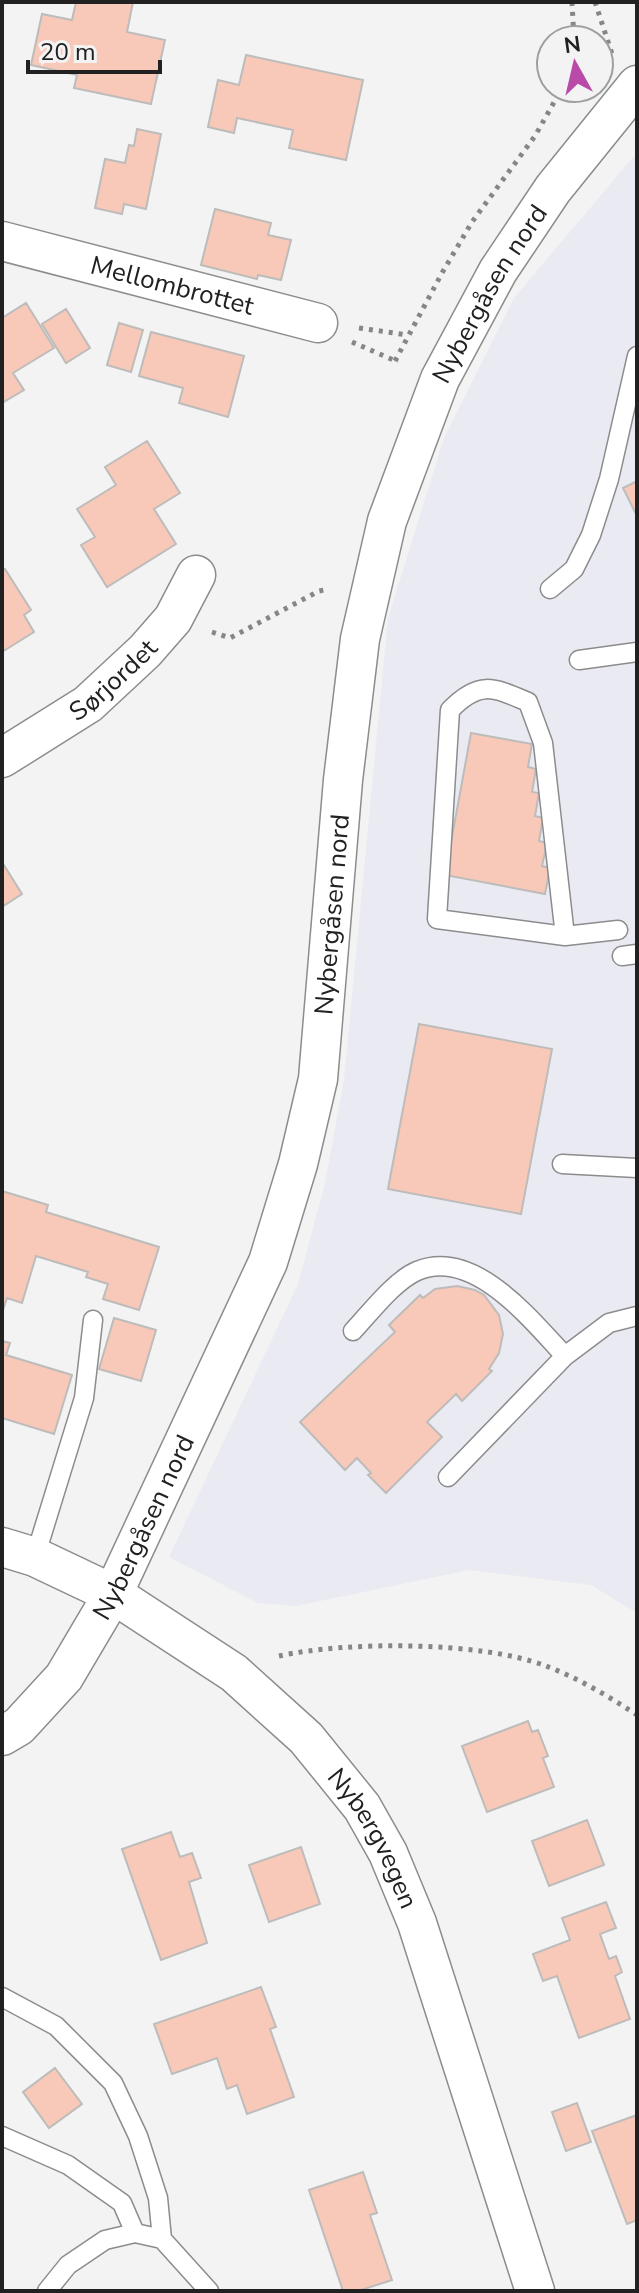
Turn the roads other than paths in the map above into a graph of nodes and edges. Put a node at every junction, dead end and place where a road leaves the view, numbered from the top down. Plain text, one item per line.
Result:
1 (637, 85) edge
2 (10, 250) edge
3 (318, 323) road end
4 (637, 356) edge
5 (196, 575) dead end
6 (550, 589) dead end
7 (637, 652) edge
8 (579, 660) dead end
9 (2, 758) edge
10 (618, 930) dead end
11 (565, 936) junction
12 (562, 1164) dead end
13 (637, 1168) edge
14 (637, 1316) edge
15 (93, 1320) dead end
16 (353, 1331) dead end
17 (565, 1356) junction
18 (448, 1477) dead end
19 (18, 1552) edge
20 (113, 1594) junction
21 (2, 1736) edge
22 (2, 1997) edge
23 (2, 2136) edge
24 (135, 2233) junction
25 (162, 2239) junction
26 (47, 2291) edge
27 (209, 2291) edge
28 (535, 2291) edge

1 - 20 street, Nybergåsen nord
2 - 3 street, Mellombrottet
4 - 6 lane
5 - 9 street, Sørjordet
7 - 8 lane
10 - 11 lane
11 - 11 lane
12 - 13 lane
14 - 17 lane
15 - 19 lane
16 - 17 lane
17 - 18 lane
19 - 20 street, Nybergvegen
20 - 21 street, Nybergåsen nord
20 - 28 street, Nybergvegen
22 - 25 lane
23 - 24 lane
24 - 25 lane
24 - 26 lane
25 - 27 lane

